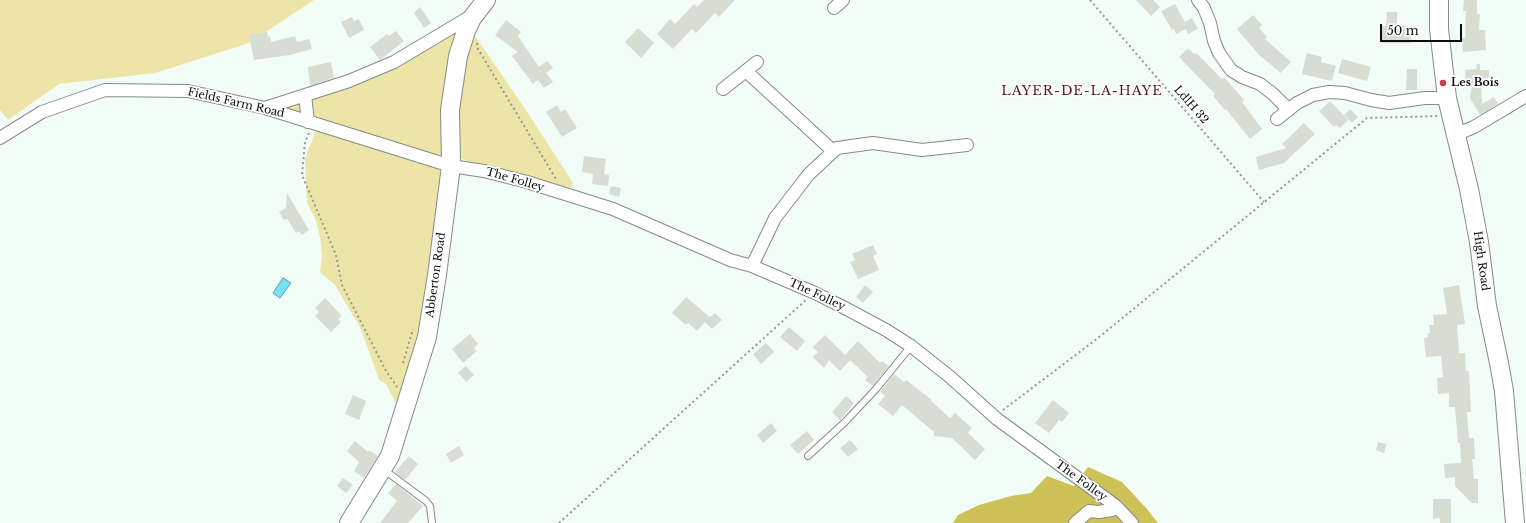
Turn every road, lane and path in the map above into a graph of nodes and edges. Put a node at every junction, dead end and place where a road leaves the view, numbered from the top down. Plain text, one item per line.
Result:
1 (486, 0) edge
2 (1090, 0) edge
3 (1198, 0) edge
4 (1439, 0) edge
5 (475, 15) junction
6 (477, 41) dead end
7 (757, 62) dead end
8 (747, 72) junction
9 (723, 89) dead end
10 (305, 96) junction
11 (1526, 96) edge
12 (1447, 98) junction
13 (265, 108) junction
14 (1289, 110) junction
15 (1451, 116) junction
16 (1277, 120) dead end
17 (311, 122) junction
18 (1455, 135) junction
19 (0, 138) edge
20 (967, 145) dead end
21 (833, 151) junction
22 (450, 166) junction
23 (556, 179) dead end
24 (1264, 202) junction
25 (752, 266) junction
26 (815, 293) junction
27 (414, 326) dead end
28 (911, 346) junction
29 (403, 368) dead end
30 (405, 409) junction
31 (997, 419) junction
32 (808, 456) dead end
33 (382, 468) junction
34 (1116, 506) junction
35 (349, 523) edge
36 (432, 523) edge
37 (559, 523) edge
38 (1075, 523) edge
39 (1132, 523) edge
40 (1515, 523) edge

1 - 5 street, Abberton Road
2 - 24 path, LdlH 32
3 - 14 street
4 - 12 street, High Road
5 - 10 street
5 - 22 street, Abberton Road
6 - 23 path
7 - 8 street
8 - 9 street
8 - 21 street
10 - 13 street
10 - 17 street
11 - 18 street
12 - 14 street
12 - 15 street, High Road
13 - 17 street, Fields Farm Road
13 - 19 street, Fields Farm Road
14 - 16 street
15 - 18 street, High Road
15 - 24 path
17 - 22 street, Fields Farm Road
17 - 30 path
18 - 40 street, High Road
20 - 21 street
21 - 25 street
22 - 25 street, The Folley
22 - 30 street, Abberton Road
24 - 31 path
25 - 26 street, The Folley
26 - 28 street, The Folley
26 - 37 path
27 - 29 path
28 - 31 street, The Folley
28 - 32 lane
30 - 33 street, Abberton Road
31 - 34 street, The Folley
33 - 35 street, Abberton Road
33 - 36 lane
34 - 38 street
34 - 39 street, The Folley

